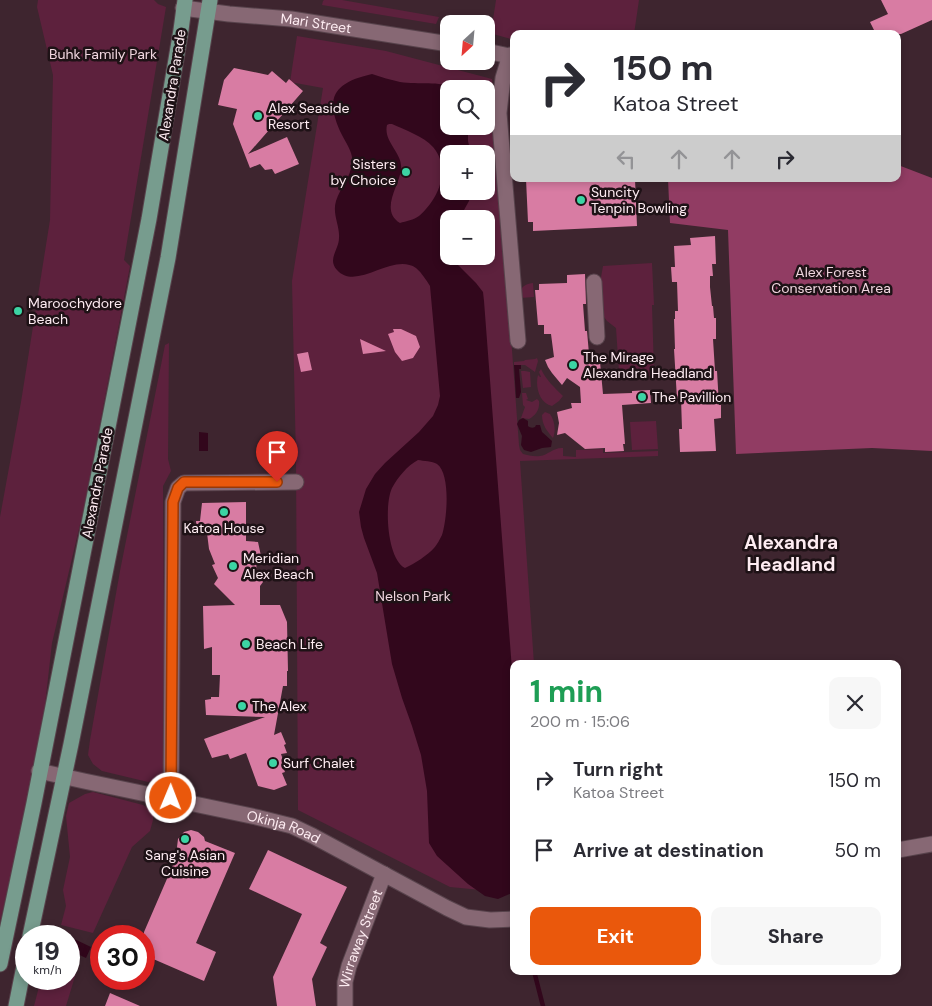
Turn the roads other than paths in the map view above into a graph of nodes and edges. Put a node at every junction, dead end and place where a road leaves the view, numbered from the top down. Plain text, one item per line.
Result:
1 (184, 4) edge
2 (209, 6) edge
3 (440, 43) edge
4 (495, 53) edge
5 (510, 56) edge
6 (510, 60) edge
7 (594, 282) dead end
8 (597, 338) dead end
9 (518, 341) dead end
10 (296, 482) dead end
11 (40, 770) junction
12 (64, 777) junction
13 (171, 798) junction
14 (932, 844) edge
15 (901, 849) edge
16 (384, 874) junction
17 (510, 919) edge
18 (32, 925) edge
19 (0, 964) edge
20 (19, 990) edge
21 (16, 1006) edge
22 (345, 1006) edge

1 - 2 street, Mari Street
1 - 11 main road, Alexandra Parade
2 - 3 street, Mari Street
2 - 12 main road, Alexandra Parade
4 - 5 street
6 - 9 street
7 - 8 street
10 - 13 street
11 - 12 street, Okinja Road
11 - 19 main road, Alexandra Parade
12 - 13 street, Okinja Road
12 - 18 main road, Alexandra Parade
13 - 16 street, Okinja Road
14 - 15 street
16 - 17 street, Okinja Road
16 - 22 street, Wirraway Street
20 - 21 main road

